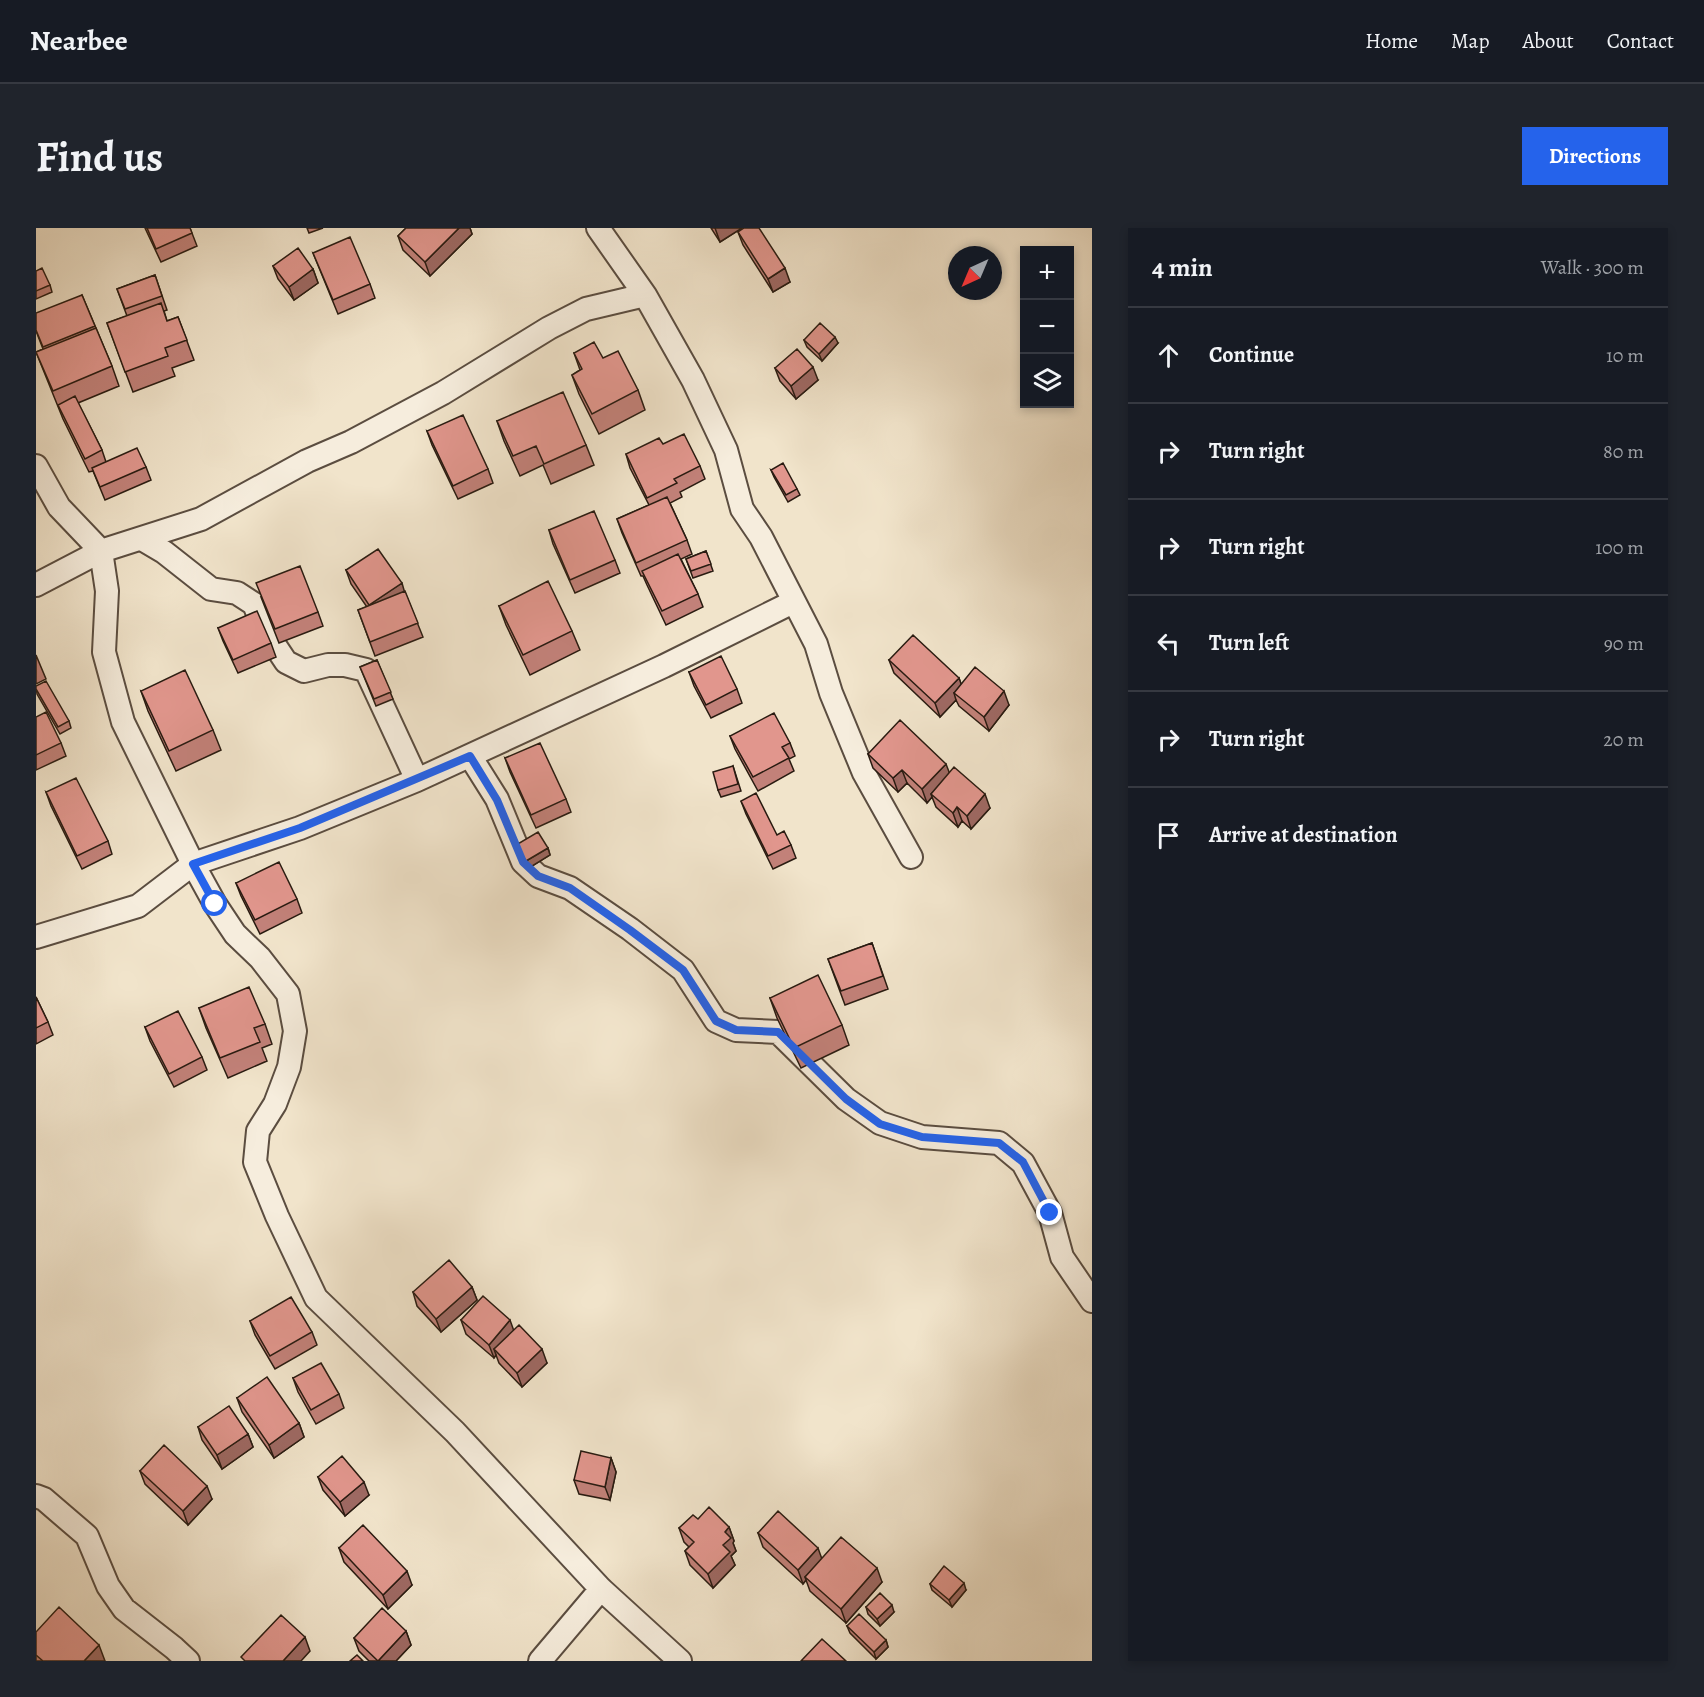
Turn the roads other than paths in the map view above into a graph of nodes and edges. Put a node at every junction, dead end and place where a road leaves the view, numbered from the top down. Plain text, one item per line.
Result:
1 (598, 228) edge
2 (645, 295) junction
3 (36, 466) edge
4 (142, 539) junction
5 (101, 551) junction
6 (36, 585) edge
7 (793, 602) junction
8 (470, 756) junction
9 (417, 780) junction
10 (911, 857) dead end
11 (193, 864) junction
12 (36, 937) edge
13 (1092, 1301) edge
14 (36, 1496) edge
15 (601, 1589) junction
16 (188, 1661) edge
17 (540, 1661) edge
18 (680, 1661) edge

1 - 2 street
2 - 4 street
2 - 7 street
3 - 5 street
4 - 5 street
4 - 9 street
5 - 6 street
5 - 11 street
7 - 8 street
7 - 10 street
8 - 9 street
8 - 13 street
9 - 11 street
11 - 12 street
11 - 15 street
14 - 16 street
15 - 17 street
15 - 18 street

